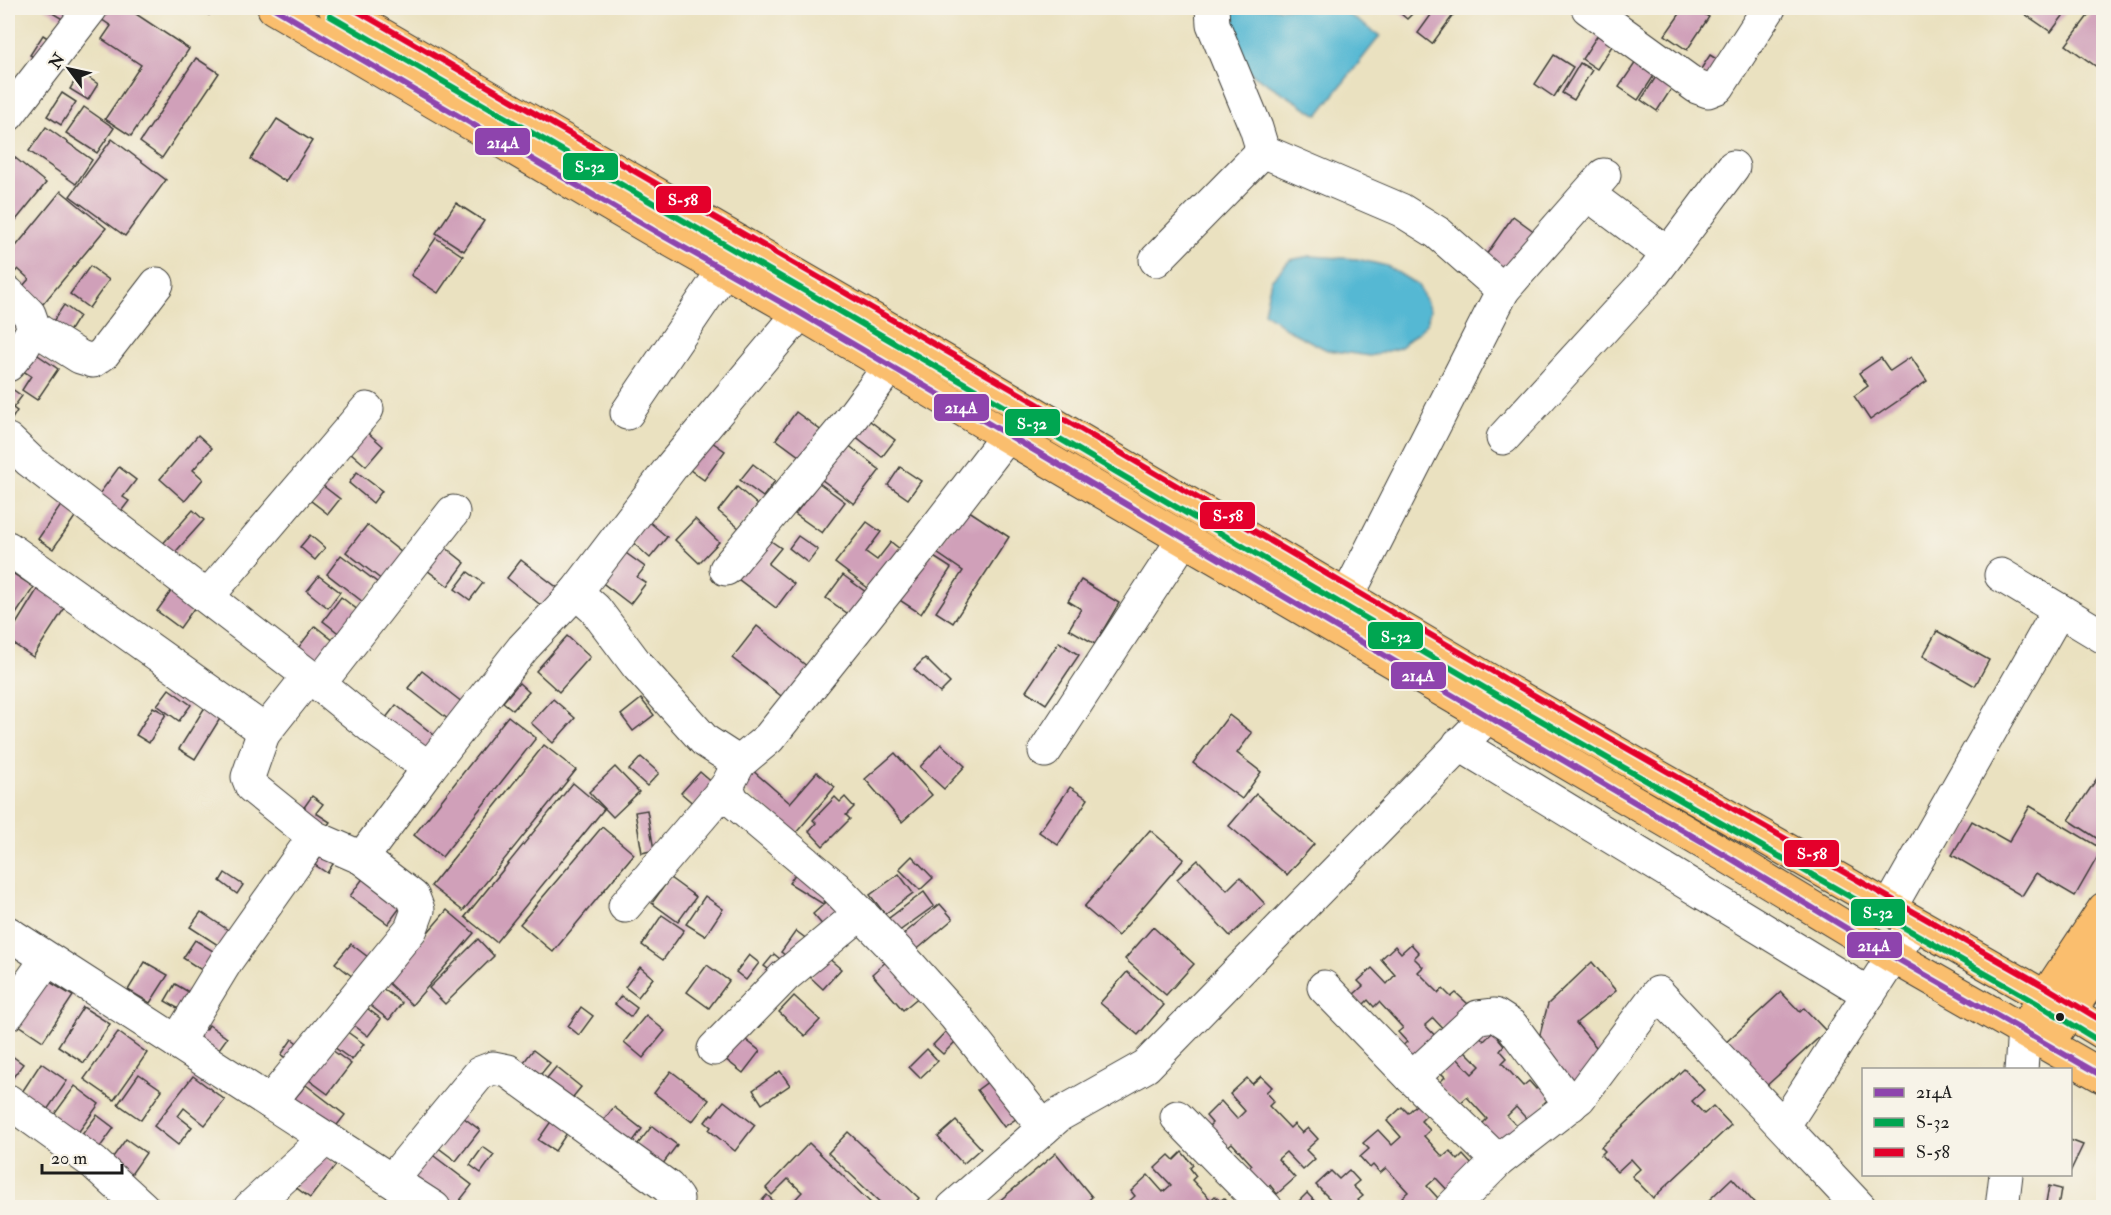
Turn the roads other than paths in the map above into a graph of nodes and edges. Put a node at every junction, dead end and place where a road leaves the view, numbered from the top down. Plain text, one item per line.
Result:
1 (91, 8) edge
2 (274, 8) edge
3 (335, 8) edge
4 (1212, 8) edge
5 (1588, 8) edge
6 (1769, 8) edge
7 (8, 115) edge
8 (1263, 151) junction
9 (1733, 167) dead end
10 (1668, 254) junction
11 (1156, 260) dead end
12 (724, 270) junction
13 (157, 284) dead end
14 (1503, 290) junction
15 (8, 293) edge
16 (800, 313) junction
17 (34, 328) junction
18 (8, 365) edge
19 (890, 366) junction
20 (368, 409) dead end
21 (627, 413) dead end
22 (1007, 436) junction
23 (1503, 438) dead end
24 (8, 440) edge
25 (453, 512) dead end
26 (1183, 540) junction
27 (8, 548) edge
28 (726, 569) dead end
29 (2001, 575) dead end
30 (576, 592) junction
31 (207, 597) junction
32 (1347, 597) junction
33 (2059, 610) junction
34 (2103, 637) edge
35 (314, 680) junction
36 (1487, 717) junction
37 (263, 734) junction
38 (1459, 744) junction
39 (1045, 750) dead end
40 (429, 768) junction
41 (733, 775) junction
42 (314, 837) junction
43 (362, 858) junction
44 (625, 906) dead end
45 (2103, 909) edge
46 (861, 914) junction
47 (1902, 916) junction
48 (8, 933) edge
49 (1894, 957) junction
50 (47, 959) junction
51 (2103, 961) edge
52 (1324, 987) dead end
53 (1869, 994) junction
54 (2057, 1005) junction
55 (8, 1014) edge
56 (2103, 1033) edge
57 (2036, 1037) junction
58 (177, 1042) junction
59 (714, 1049) dead end
60 (2021, 1068) edge
61 (2103, 1077) edge
62 (1412, 1078) junction
63 (8, 1101) edge
64 (270, 1102) junction
65 (1571, 1105) junction
66 (1177, 1117) dead end
67 (1784, 1125) junction
68 (1044, 1128) junction
69 (326, 1138) junction
70 (1498, 1161) junction
71 (2006, 1176) edge
72 (392, 1180) junction
73 (142, 1208) edge
74 (250, 1208) edge
75 (434, 1208) edge
76 (675, 1208) edge
77 (953, 1208) edge
78 (1266, 1208) edge
79 (1451, 1208) edge
80 (1860, 1208) edge
81 (2002, 1208) edge

1 - 7 street
2 - 12 main road
3 - 32 main road
4 - 8 street
5 - 6 street
8 - 11 street
8 - 14 street
9 - 10 street
10 - 14 street
10 - 23 street
12 - 16 main road
12 - 21 street
13 - 17 street
14 - 32 street
15 - 17 street
16 - 19 main road
16 - 30 street
17 - 18 street
19 - 22 main road
19 - 28 street
20 - 31 street
22 - 26 main road
22 - 41 street
24 - 31 street
25 - 35 street
26 - 36 main road
26 - 39 street
27 - 37 street
29 - 33 street
30 - 40 street
30 - 41 street
31 - 35 street
32 - 47 main road
33 - 34 street
33 - 47 street
35 - 37 street
35 - 40 street
36 - 38 street
36 - 49 main road
37 - 42 street
38 - 53 street
38 - 68 street
40 - 43 street
41 - 44 street
41 - 46 street
42 - 43 street
42 - 58 street
43 - 64 street
45 - 54 main road
46 - 59 street
46 - 68 street
47 - 49 street
47 - 54 main road
48 - 50 street
49 - 53 street
49 - 57 main road
50 - 55 street
50 - 58 street
51 - 54 main road
52 - 62 street
53 - 67 street
54 - 56 main road
54 - 57 main road
57 - 60 street
57 - 61 main road
58 - 64 street
62 - 65 street
62 - 70 street
63 - 73 street
64 - 69 street
65 - 67 street
65 - 70 street
66 - 78 street
67 - 80 street
68 - 77 street
69 - 72 street
69 - 74 street
70 - 79 street
71 - 81 street
72 - 75 street
72 - 76 street

